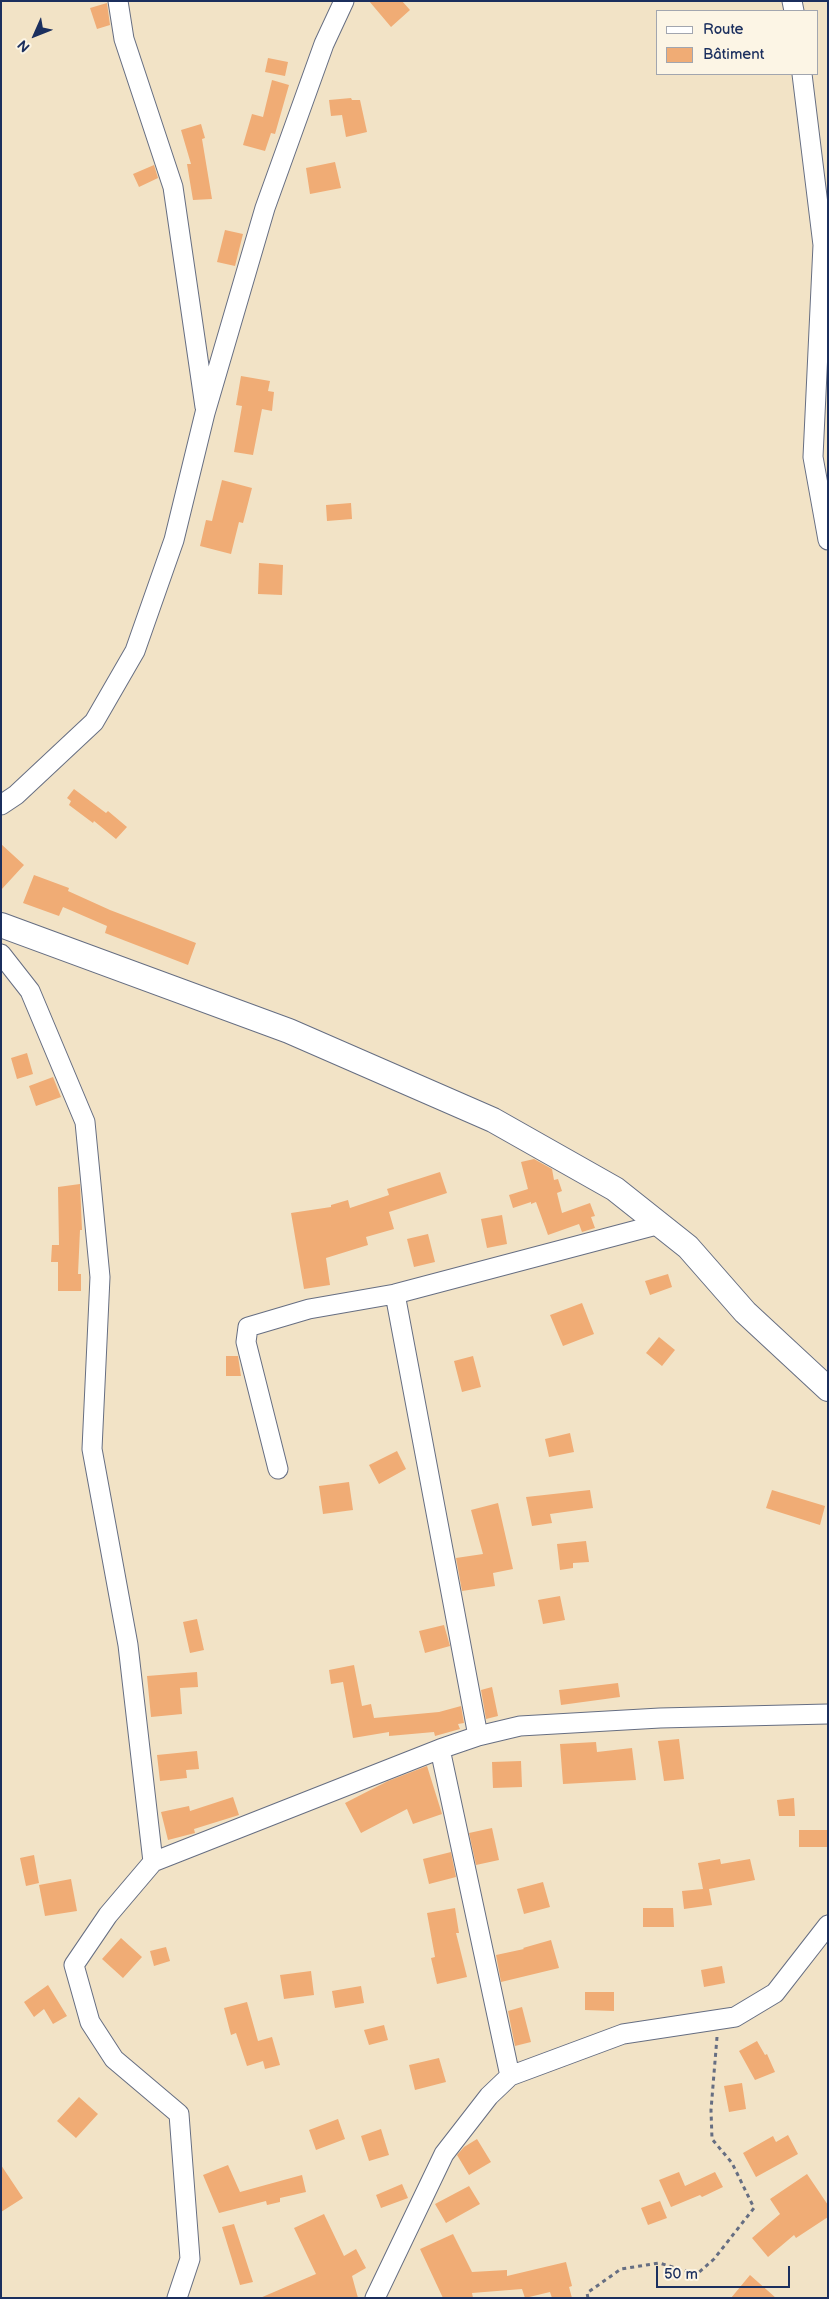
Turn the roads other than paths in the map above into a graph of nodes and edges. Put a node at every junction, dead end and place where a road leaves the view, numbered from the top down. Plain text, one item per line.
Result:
1 (118, 1) edge
2 (344, 1) edge
3 (802, 75) edge
4 (205, 413) junction
5 (828, 540) edge
6 (1, 805) edge
7 (1, 925) edge
8 (1, 954) edge
9 (660, 1224) junction
10 (395, 1294) junction
11 (828, 1389) edge
12 (278, 1469) dead end
13 (828, 1714) edge
14 (478, 1736) junction
15 (440, 1749) junction
16 (153, 1862) junction
17 (828, 1925) edge
18 (510, 2076) junction
19 (177, 2298) edge
20 (376, 2298) edge

1 - 4 street
2 - 4 street
3 - 5 street
4 - 6 street
7 - 9 street
8 - 16 street
9 - 10 street
9 - 11 street
10 - 12 street
10 - 14 street
13 - 14 street
14 - 15 street
15 - 16 street
15 - 18 street
16 - 19 street
17 - 18 street
18 - 20 street

